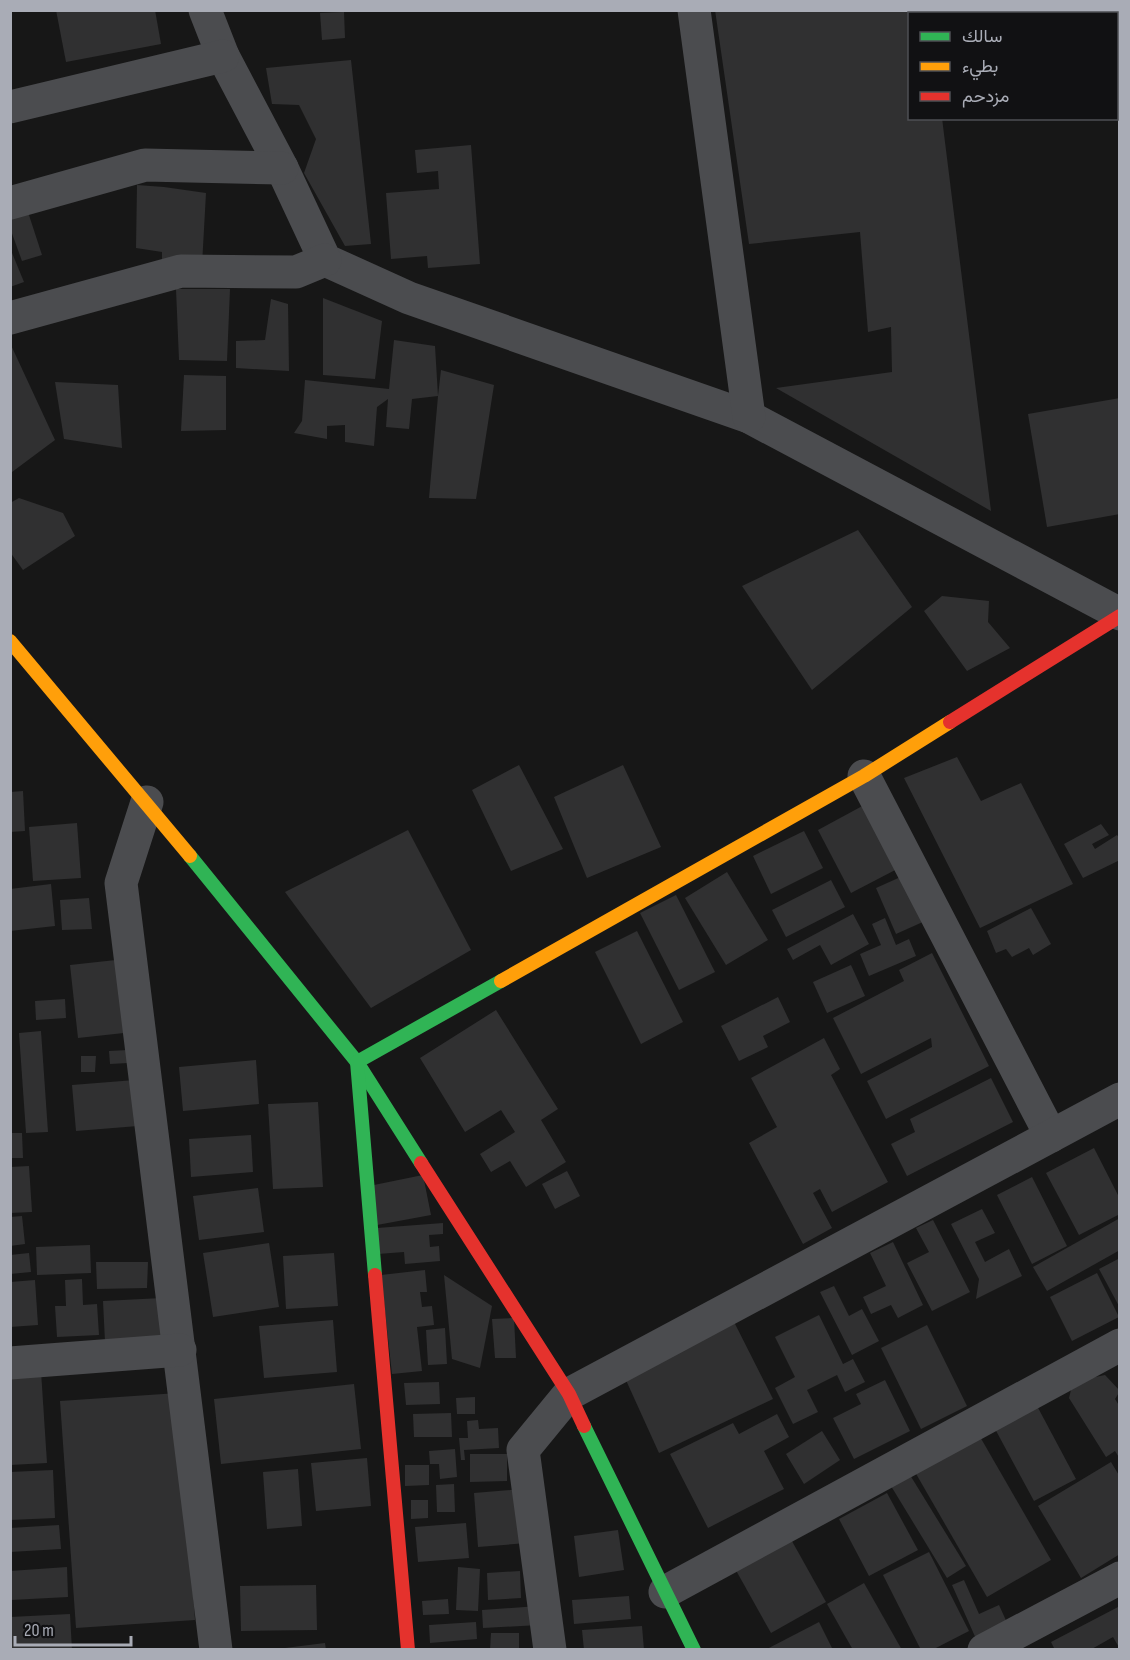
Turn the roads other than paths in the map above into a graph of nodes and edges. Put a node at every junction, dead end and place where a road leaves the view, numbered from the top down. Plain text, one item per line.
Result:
1 (205, 10) edge
2 (694, 10) edge
3 (223, 56) junction
4 (10, 107) edge
5 (282, 168) junction
6 (10, 203) edge
7 (325, 260) junction
8 (10, 318) edge
9 (749, 417) junction
10 (1119, 615) edge
11 (10, 641) edge
12 (864, 776) junction
13 (147, 802) junction
14 (357, 1062) junction
15 (1119, 1099) edge
16 (1051, 1136) junction
17 (1119, 1345) edge
18 (180, 1350) junction
19 (10, 1363) edge
20 (569, 1394) junction
21 (1119, 1578) edge
22 (666, 1592) junction
23 (998, 1646) edge
24 (216, 1650) edge
25 (408, 1650) edge
26 (550, 1650) edge
27 (694, 1650) edge

1 - 3 street
2 - 9 street
3 - 4 street
3 - 5 street
5 - 6 street
5 - 7 street
7 - 8 street
7 - 9 street
9 - 10 street
10 - 12 street
11 - 13 street
12 - 14 street
12 - 16 street
13 - 14 street
13 - 18 street
14 - 20 street
14 - 25 street
15 - 16 street
16 - 20 street
17 - 22 street
18 - 19 street
18 - 24 street
20 - 22 street
20 - 26 street
21 - 23 street
22 - 27 street

